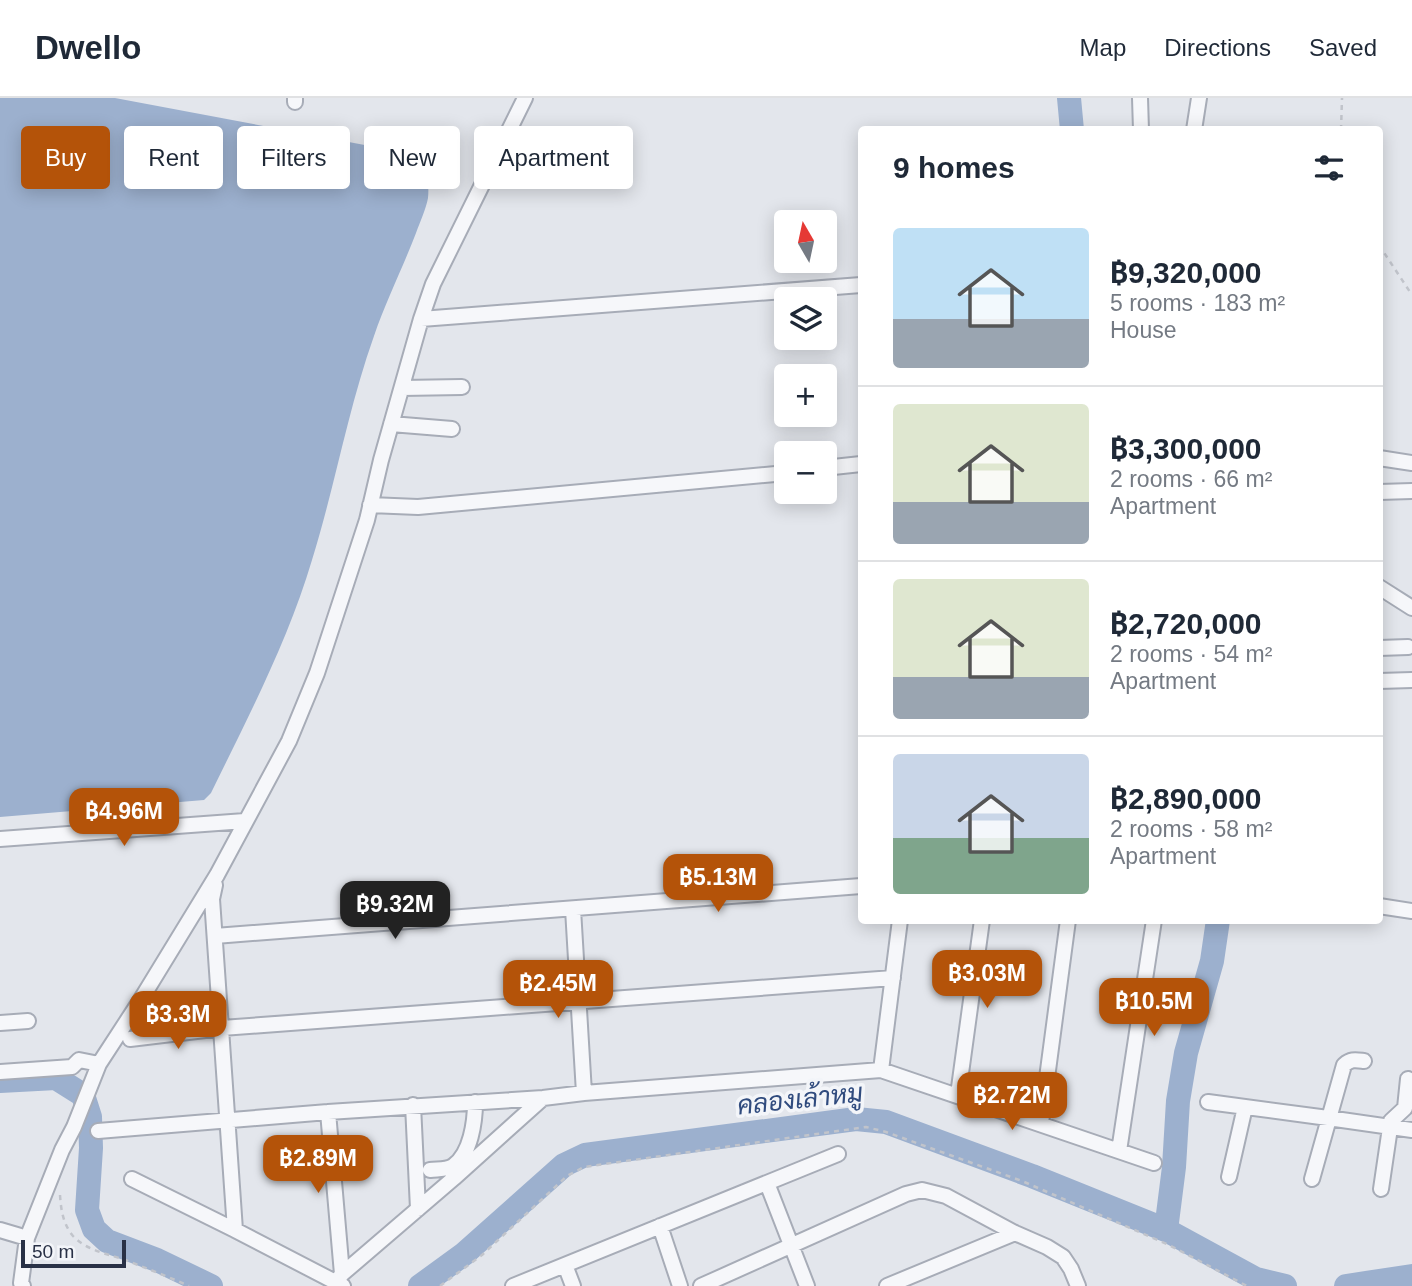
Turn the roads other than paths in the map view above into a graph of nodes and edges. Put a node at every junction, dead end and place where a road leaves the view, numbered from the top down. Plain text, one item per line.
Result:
1 (524, 98) edge
2 (1140, 98) edge
3 (1199, 98) edge
4 (1141, 126) edge
5 (1195, 126) edge
6 (858, 285) edge
7 (421, 319) junction
8 (462, 387) dead end
9 (402, 388) junction
10 (391, 425) junction
11 (452, 429) dead end
12 (1383, 459) edge
13 (1412, 463) edge
14 (858, 464) edge
15 (837, 467) edge
16 (774, 473) edge
17 (1412, 491) edge
18 (1383, 492) edge
19 (370, 505) junction
20 (1383, 590) edge
21 (1412, 608) edge
22 (1408, 647) dead end
23 (1383, 648) edge
24 (1383, 681) edge
25 (1412, 681) edge
26 (245, 821) junction
27 (0, 839) edge
28 (217, 875) junction
29 (858, 886) edge
30 (1383, 907) edge
31 (573, 909) junction
32 (1412, 911) edge
33 (900, 924) edge
34 (981, 924) edge
35 (1067, 924) edge
36 (1153, 924) edge
37 (215, 936) junction
38 (893, 978) junction
39 (578, 1000) junction
40 (28, 1021) dead end
41 (0, 1023) edge
42 (222, 1028) junction
43 (130, 1039) dead end
44 (1364, 1061) dead end
45 (97, 1069) junction
46 (881, 1070) junction
47 (0, 1073) edge
48 (1408, 1079) dead end
49 (584, 1093) junction
50 (958, 1095) junction
51 (543, 1098) junction
52 (475, 1102) junction
53 (1208, 1102) dead end
54 (413, 1105) junction
55 (1245, 1107) junction
56 (328, 1112) junction
57 (1328, 1118) junction
58 (228, 1119) junction
59 (1041, 1124) junction
60 (1389, 1127) junction
61 (98, 1130) dead end
62 (1412, 1130) edge
63 (1119, 1151) junction
64 (838, 1154) dead end
65 (1154, 1163) dead end
66 (430, 1170) dead end
67 (1229, 1177) dead end
68 (132, 1179) dead end
69 (1312, 1179) dead end
70 (767, 1183) junction
71 (1381, 1189) dead end
72 (418, 1209) junction
73 (660, 1227) junction
74 (0, 1230) edge
75 (235, 1230) junction
76 (1015, 1233) junction
77 (27, 1238) junction
78 (791, 1245) junction
79 (565, 1265) junction
80 (340, 1281) edge
81 (23, 1286) edge
82 (29, 1286) edge
83 (513, 1286) edge
84 (573, 1286) edge
85 (680, 1286) edge
86 (701, 1286) edge
87 (807, 1286) edge
88 (887, 1286) edge
89 (1078, 1286) edge

1 - 7 street
2 - 4 street
3 - 5 street
6 - 7 street
7 - 9 street
8 - 9 street
9 - 10 street
10 - 11 street
10 - 19 street
12 - 13 street
14 - 15 street
16 - 19 street
17 - 18 street
19 - 26 street
20 - 21 street
22 - 23 street
24 - 25 street
26 - 27 street
26 - 28 street
28 - 37 street
28 - 45 street
29 - 31 street
30 - 32 street
31 - 37 street
31 - 39 street
33 - 38 street
34 - 50 street
35 - 59 street
36 - 63 street
37 - 42 street
38 - 39 street
38 - 46 street
39 - 42 street
39 - 49 street
40 - 41 street
42 - 43 street
42 - 58 street
44 - 57 street
45 - 47 street
45 - 77 street
46 - 49 street
46 - 50 street
48 - 60 street
49 - 51 street
50 - 59 street
51 - 52 street
51 - 72 street
52 - 54 street
52 - 66 street
53 - 55 street
54 - 56 street
54 - 72 street
55 - 57 street
55 - 67 street
56 - 58 street
56 - 80 street
57 - 60 street
57 - 69 street
58 - 61 street
58 - 75 street
59 - 63 street
60 - 62 street
60 - 71 street
63 - 65 street
64 - 70 street
68 - 75 street
70 - 73 street
70 - 78 street
72 - 80 street
73 - 79 street
73 - 85 street
74 - 77 street
75 - 80 street
76 - 78 street
76 - 88 street
76 - 89 street
77 - 81 street
77 - 82 street
78 - 86 street
78 - 87 street
79 - 83 street
79 - 84 street

